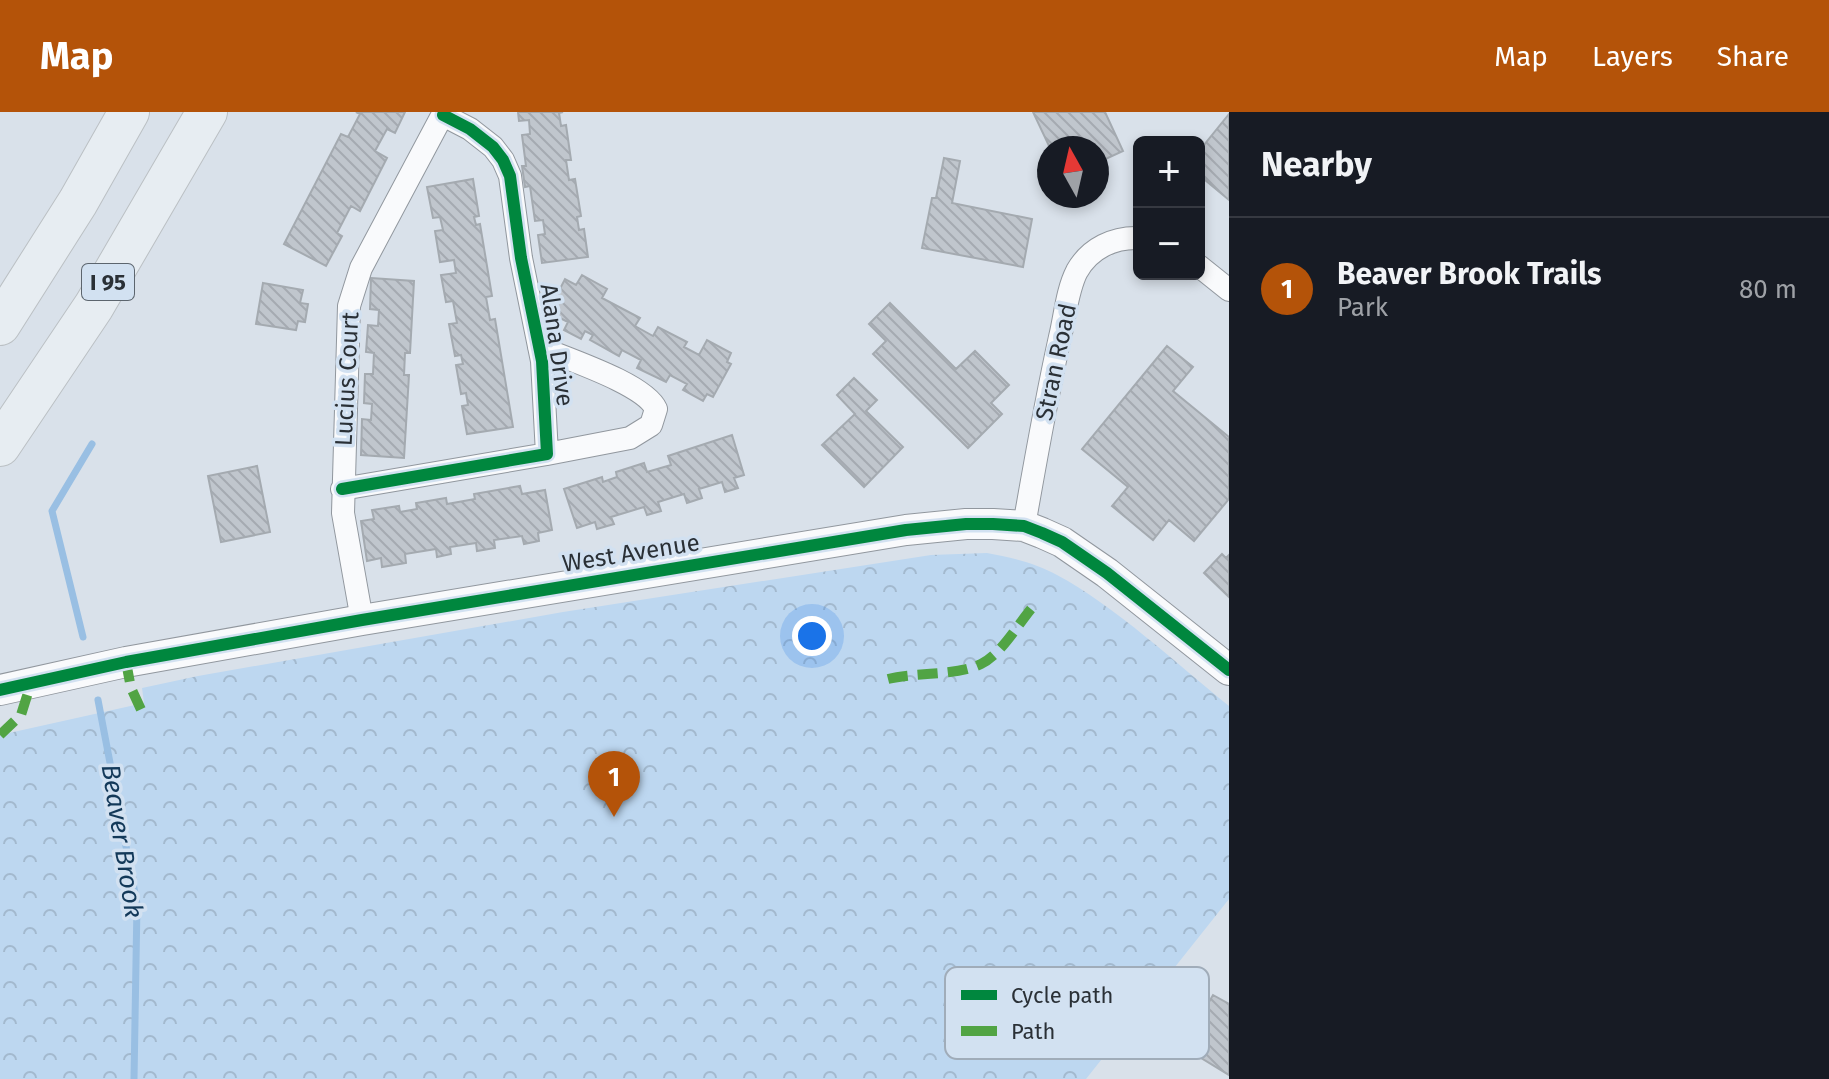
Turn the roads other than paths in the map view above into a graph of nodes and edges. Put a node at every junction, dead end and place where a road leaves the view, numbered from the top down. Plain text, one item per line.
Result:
1 (129, 112) edge
2 (207, 112) edge
3 (444, 114) edge
4 (1133, 239) edge
5 (1205, 271) edge
6 (1229, 290) edge
7 (0, 325) edge
8 (539, 347) junction
9 (0, 446) edge
10 (547, 454) junction
11 (342, 489) junction
12 (1024, 526) junction
13 (362, 620) junction
14 (1229, 670) edge
15 (0, 690) edge

1 - 7 highway, I 95
2 - 9 highway, I 95
3 - 8 street, Alana Drive
3 - 11 street, Lucius Court
4 - 12 street, Stran Road
5 - 6 street
8 - 10 street, Alana Drive
8 - 10 street
10 - 11 street
11 - 13 street, Lucius Court
12 - 13 street, West Avenue
12 - 14 street, West Avenue
13 - 15 street, West Avenue

